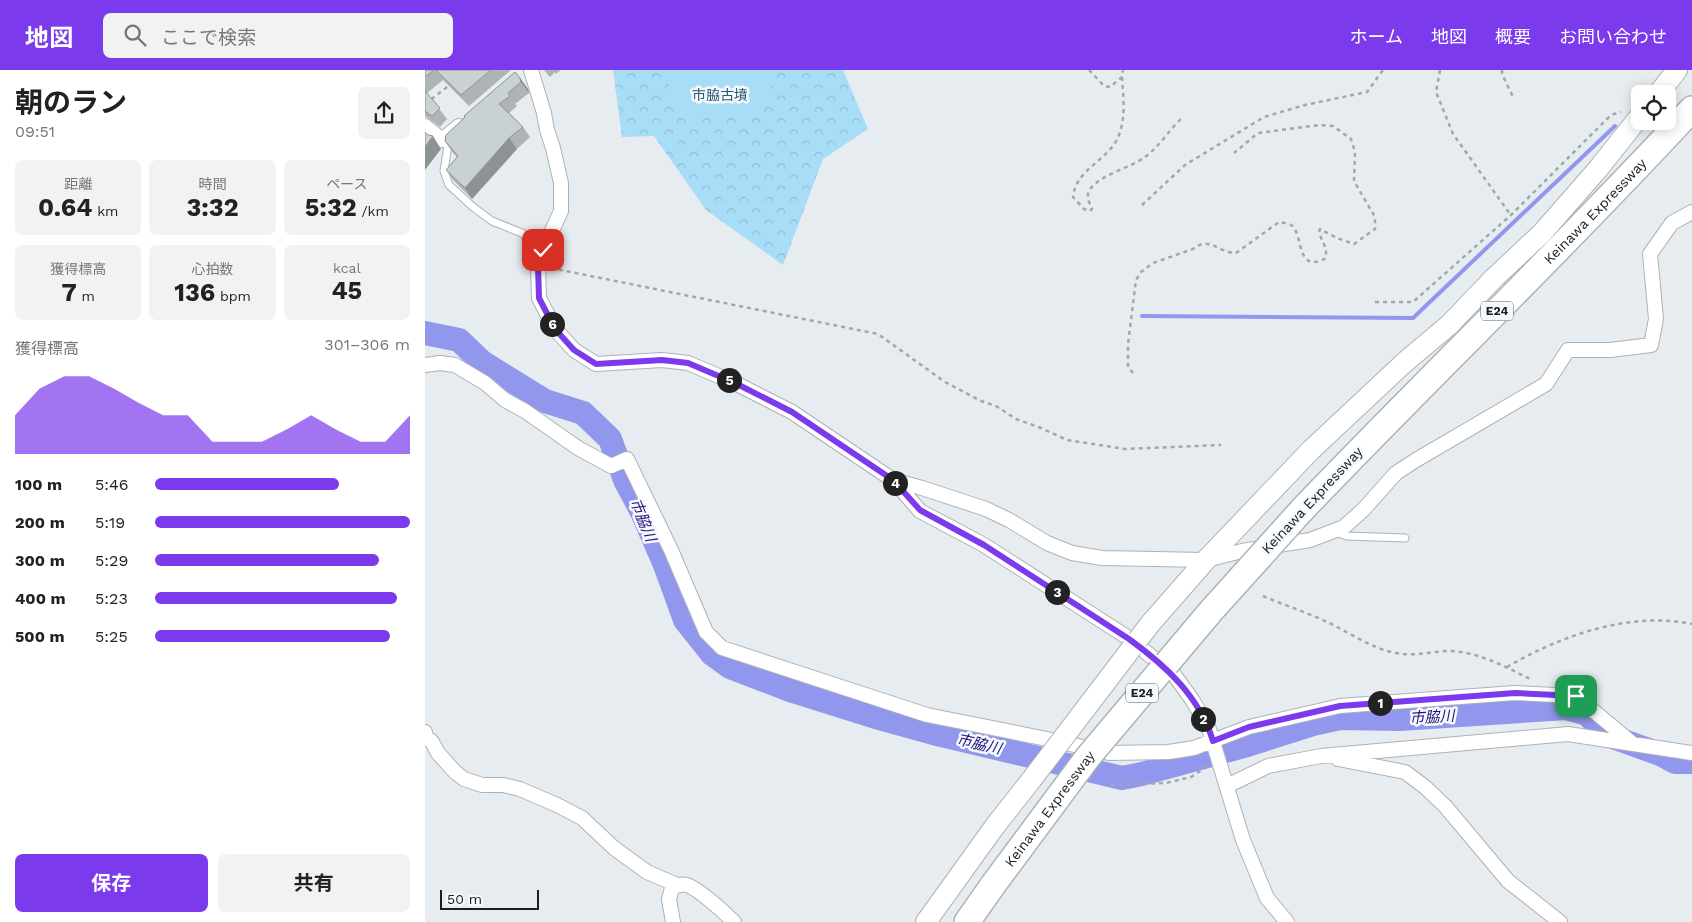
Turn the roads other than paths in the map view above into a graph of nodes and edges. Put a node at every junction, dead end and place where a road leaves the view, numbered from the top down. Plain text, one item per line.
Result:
1 (1677, 70) edge
2 (526, 71) edge
3 (1665, 85) edge
4 (1692, 110) edge
5 (471, 115) edge
6 (1631, 117) edge
7 (425, 126) edge
8 (442, 140) junction
9 (1692, 212) edge
10 (543, 250) junction
11 (425, 365) edge
12 (893, 480) junction
13 (1334, 531) junction
14 (1405, 538) dead end
15 (1206, 560) junction
16 (425, 732) edge
17 (1213, 741) junction
18 (1633, 744) junction
19 (1692, 753) edge
20 (1321, 756) junction
21 (1227, 786) junction
22 (677, 885) junction
23 (969, 920) edge
24 (673, 922) edge
25 (734, 922) edge
26 (926, 922) edge
27 (1287, 922) edge
28 (1560, 922) edge

1 - 3 street
2 - 10 street
4 - 23 highway, Keinawa Expressway / E24, bridge
5 - 8 street
6 - 15 street
7 - 8 street
8 - 10 lane
9 - 13 street
10 - 12 street
11 - 17 street
12 - 15 street
12 - 17 street
13 - 14 lane
13 - 15 street
15 - 26 street, bridge
16 - 22 street
17 - 18 street
17 - 21 street
18 - 19 street
18 - 20 street
20 - 21 street
20 - 28 street
21 - 27 street
22 - 24 street
22 - 25 street

